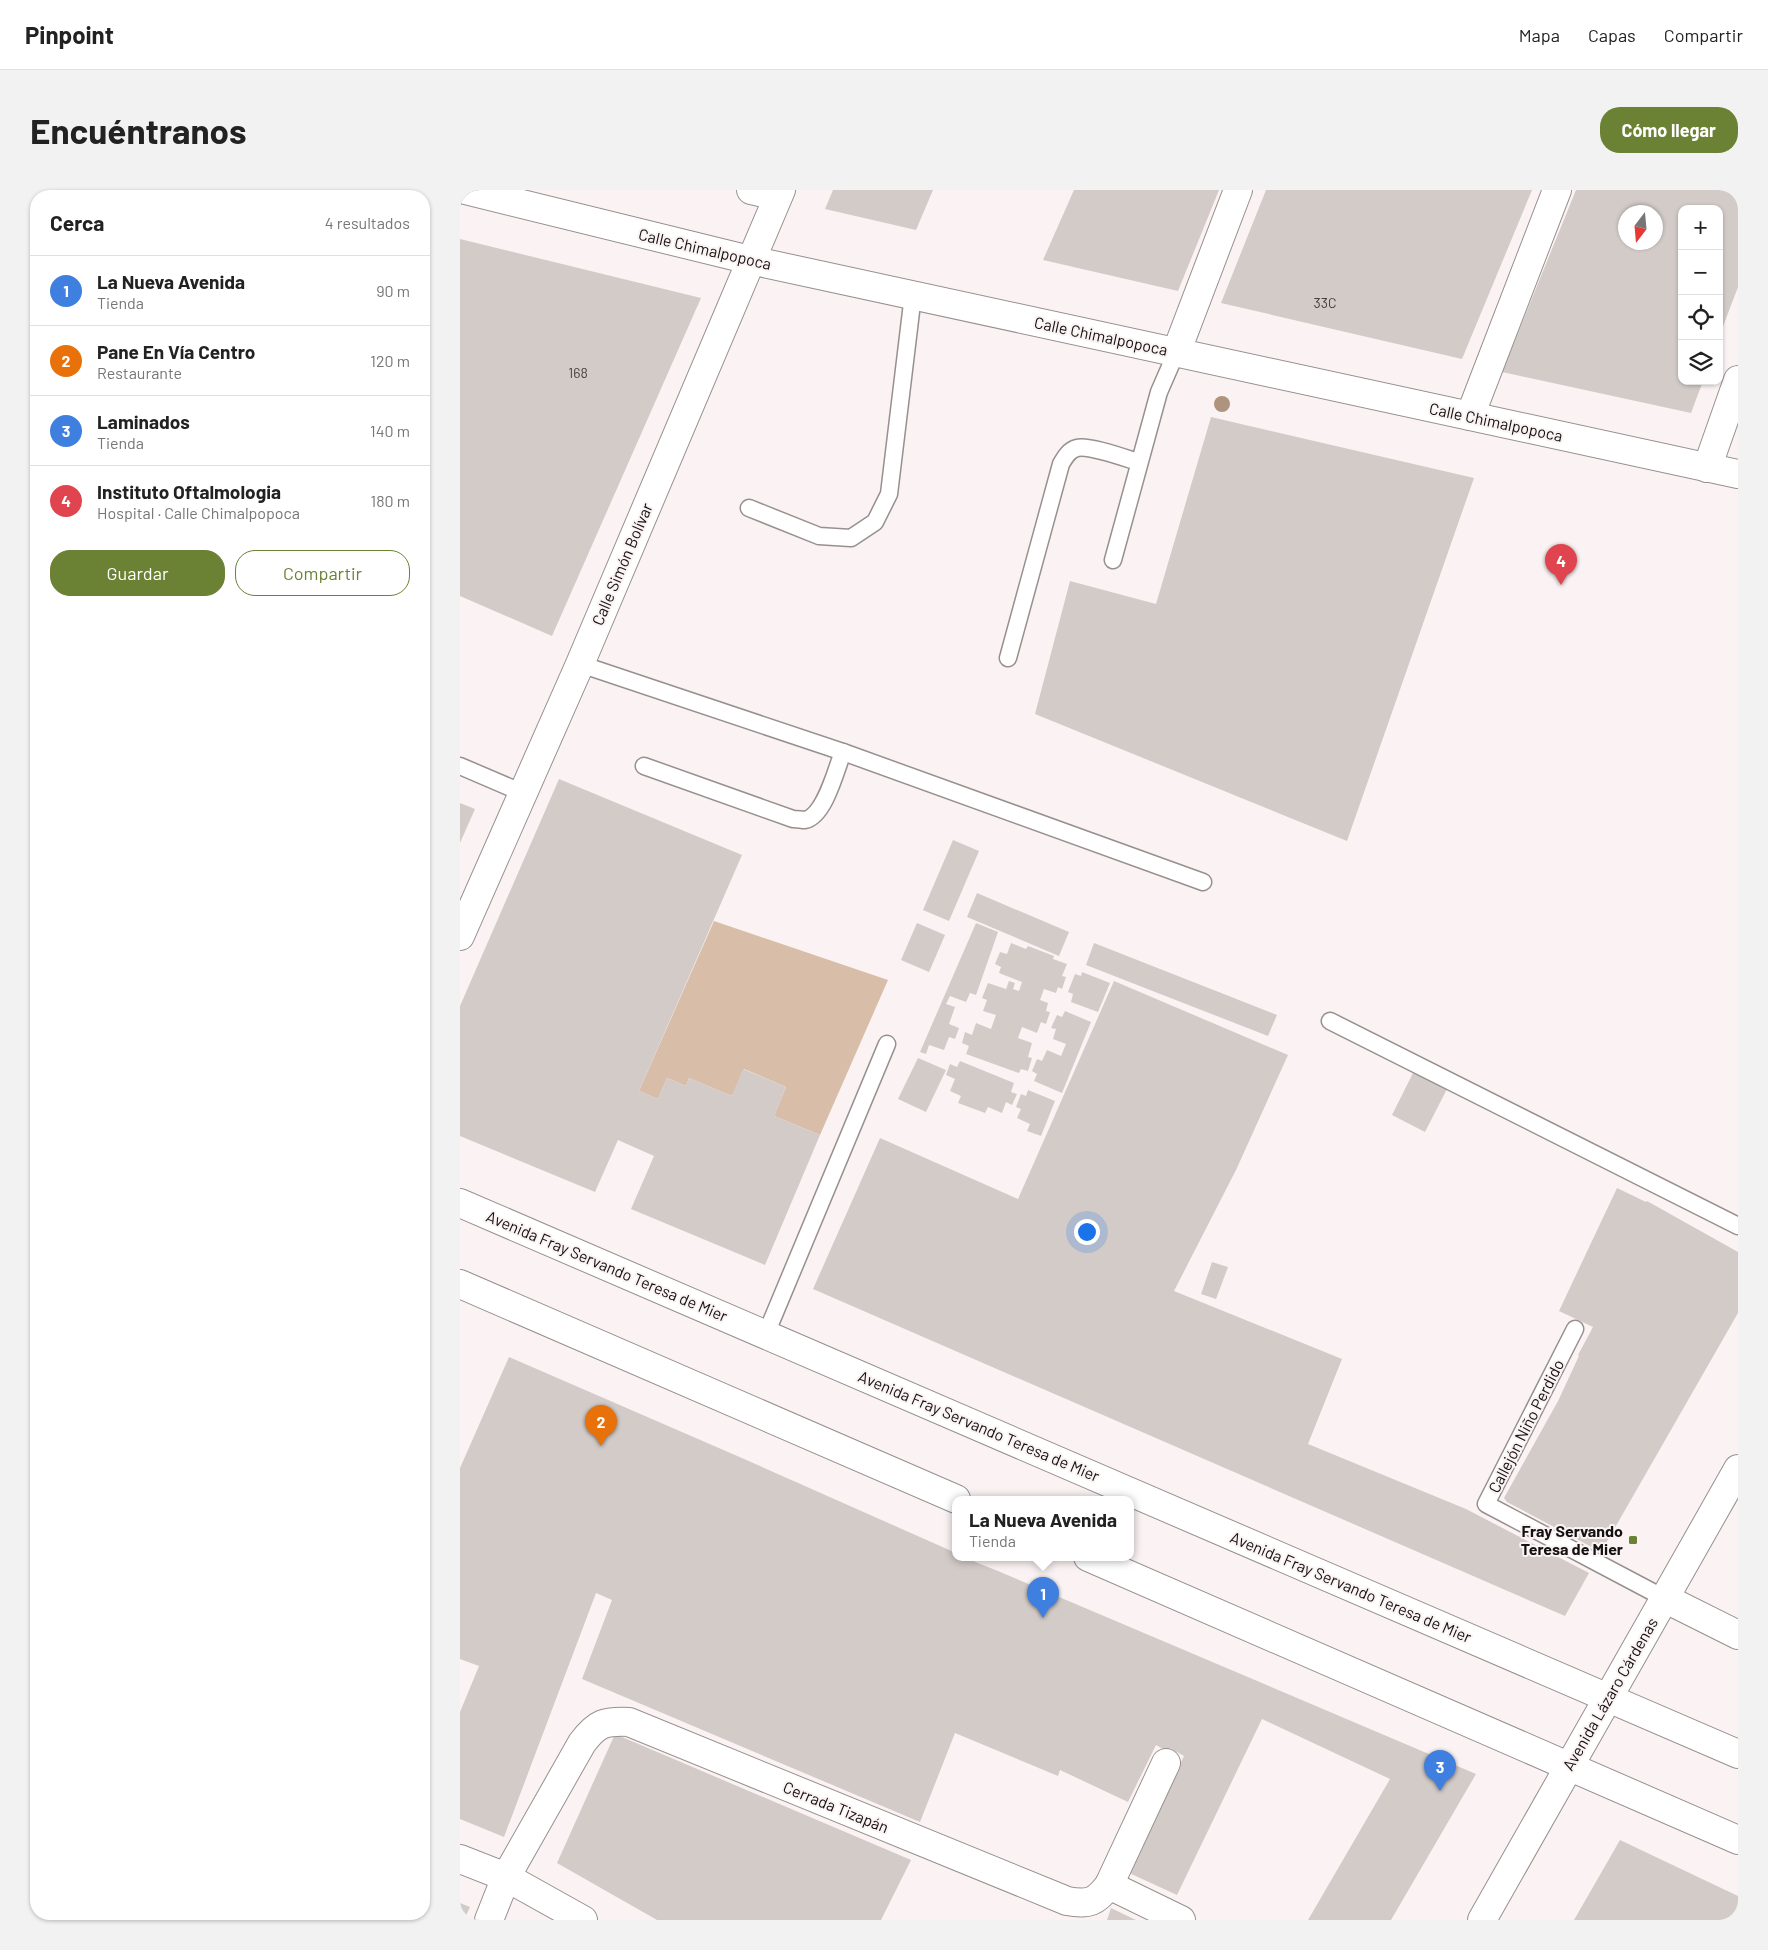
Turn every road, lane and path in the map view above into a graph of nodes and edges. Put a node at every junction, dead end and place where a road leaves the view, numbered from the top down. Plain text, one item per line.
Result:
1 (465, 190) edge
2 (751, 190) edge
3 (1238, 190) edge
4 (1557, 190) edge
5 (779, 193) edge
6 (750, 260) junction
7 (913, 295) junction
8 (1176, 353) junction
9 (1738, 380) edge
10 (1470, 416) junction
11 (1138, 462) junction
12 (1708, 468) junction
13 (1738, 474) edge
14 (749, 508) dead end
15 (1113, 560) dead end
16 (1008, 658) dead end
17 (580, 664) junction
18 (843, 752) junction
19 (460, 766) edge
20 (644, 766) dead end
21 (523, 793) junction
22 (1204, 882) dead end
23 (460, 936) edge
24 (1330, 1021) dead end
25 (887, 1044) dead end
26 (460, 1203) edge
27 (1738, 1226) edge
28 (460, 1284) edge
29 (1575, 1329) dead end
30 (766, 1334) junction
31 (1738, 1469) edge
32 (952, 1497) edge
33 (1097, 1561) edge
34 (1664, 1598) junction
35 (1738, 1635) edge
36 (1608, 1698) junction
37 (1738, 1754) edge
38 (1166, 1763) dead end
39 (1569, 1766) junction
40 (1738, 1840) edge
41 (460, 1859) edge
42 (506, 1877) junction
43 (1109, 1885) junction
44 (489, 1920) edge
45 (583, 1920) edge
46 (1181, 1920) edge
47 (1482, 1920) edge

1 - 6 street, Calle Chimalpopoca
2 - 5 street
3 - 8 street
4 - 10 street
5 - 6 street, Calle Simón Bolívar
6 - 7 street, Calle Chimalpopoca
6 - 17 street, Calle Simón Bolívar
7 - 8 street, Calle Chimalpopoca
7 - 14 lane
8 - 10 street, Calle Chimalpopoca
8 - 11 lane
9 - 12 street
10 - 12 street, Calle Chimalpopoca
11 - 15 lane
11 - 16 lane
12 - 13 street, Calle Chimalpopoca
17 - 18 lane
17 - 21 street, Calle Simón Bolívar
18 - 20 lane
18 - 22 lane
19 - 21 lane
21 - 23 street, Calle Simón Bolívar
24 - 27 lane
25 - 30 lane
26 - 30 street, Avenida Fray Servando Teresa de Mier
28 - 32 street
29 - 34 lane, Callejón Niño Perdido
30 - 36 street, Avenida Fray Servando Teresa de Mier
31 - 34 street, Avenida Lázaro Cárdenas
33 - 39 street
34 - 35 street
34 - 36 street, Avenida Lázaro Cárdenas
36 - 37 street, Avenida Fray Servando Teresa de Mier
36 - 39 street, Avenida Lázaro Cárdenas
38 - 43 street, Cerrada Tizapán
39 - 40 street
39 - 47 street, Avenida Lázaro Cárdenas
41 - 42 street
42 - 43 street, Cerrada Tizapán
42 - 44 street, Cerrada Tizapán
42 - 45 street
43 - 46 street

